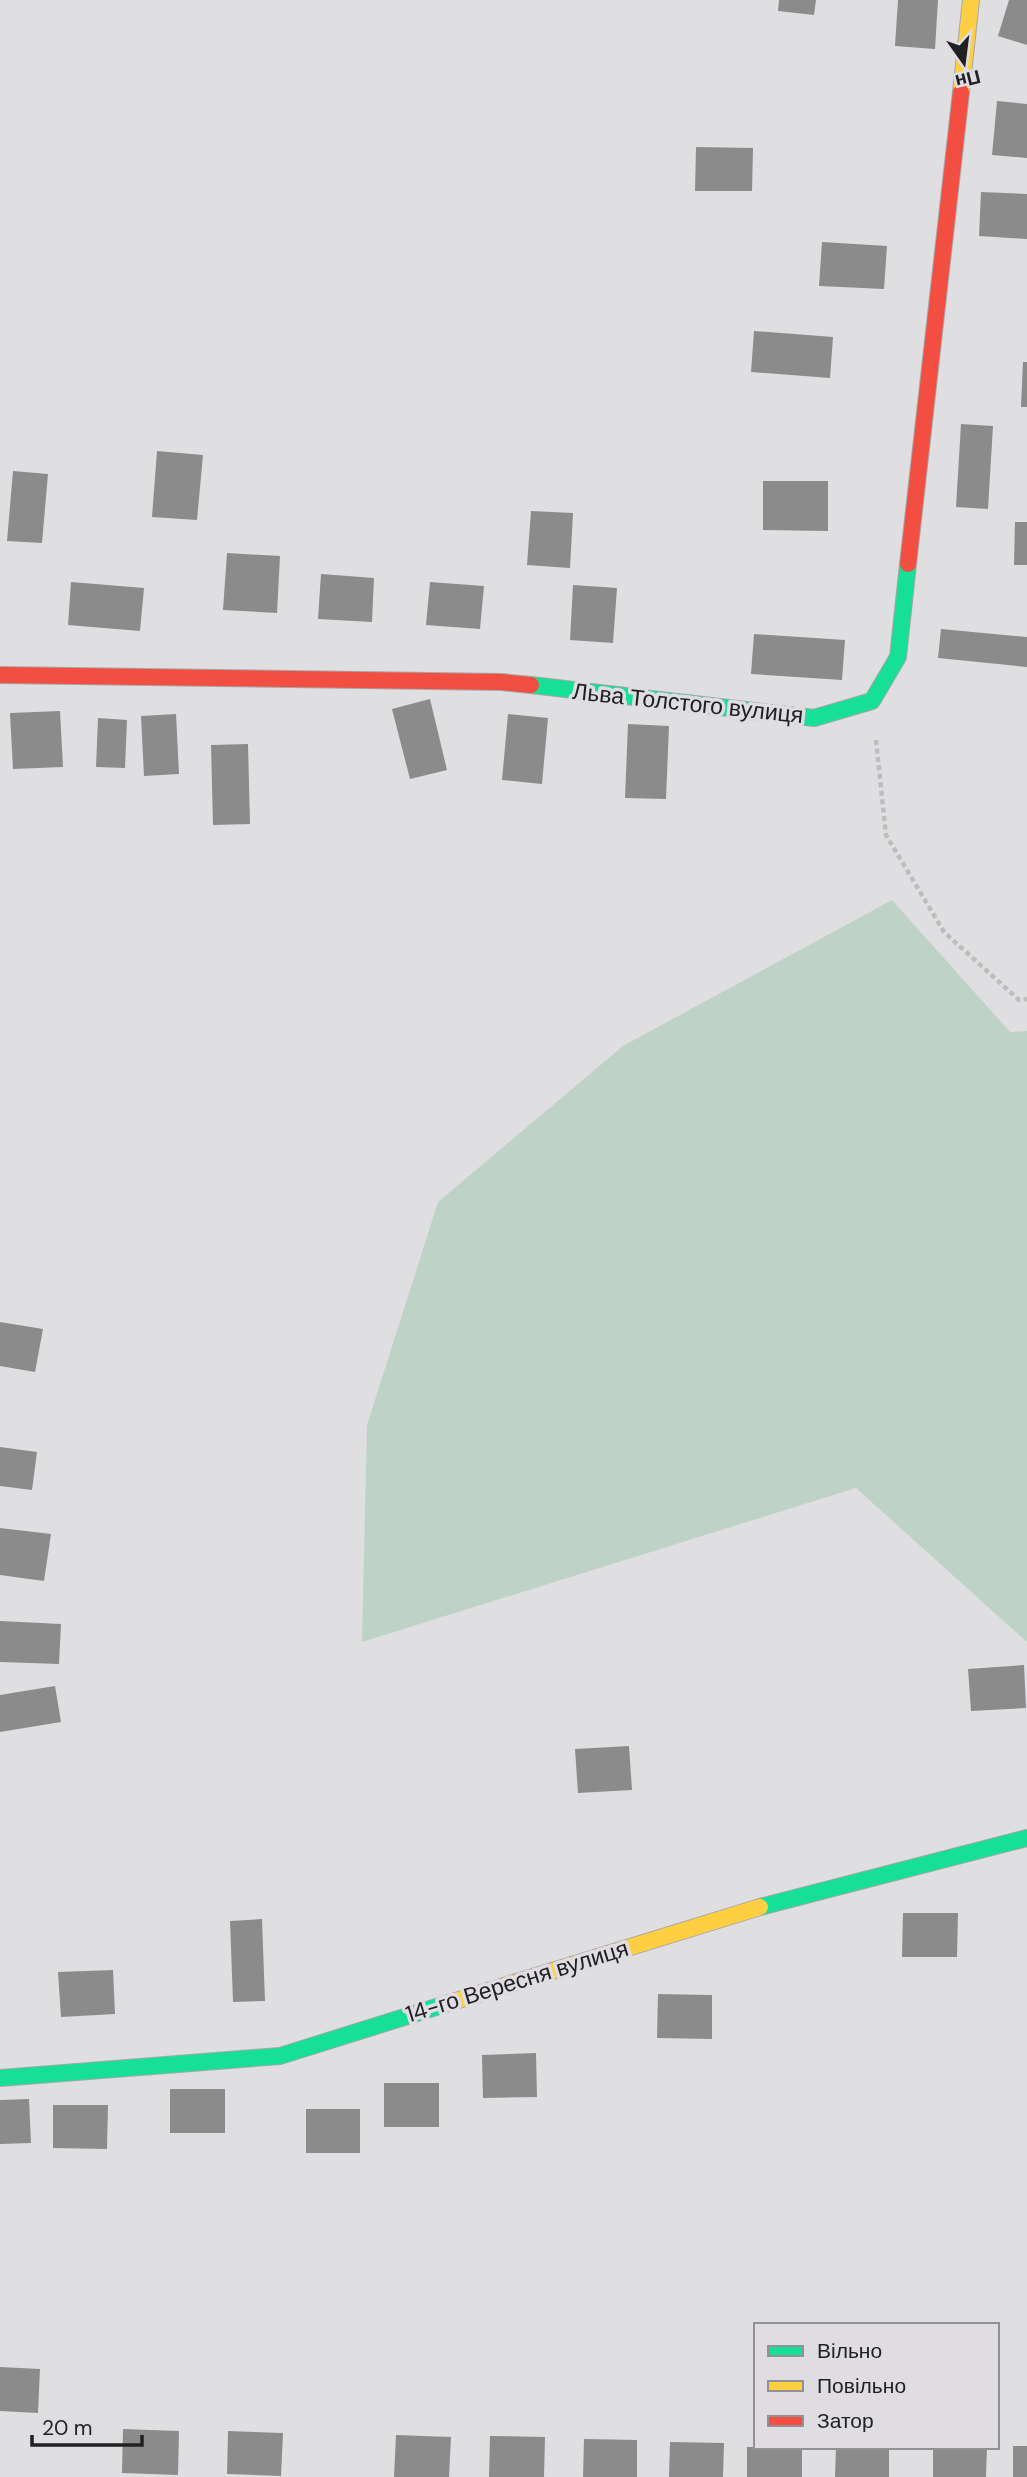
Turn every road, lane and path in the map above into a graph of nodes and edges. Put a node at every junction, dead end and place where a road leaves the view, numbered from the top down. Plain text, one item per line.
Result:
1 (971, 0) edge
2 (0, 675) edge
3 (872, 701) junction
4 (1027, 999) edge
5 (1027, 1838) edge
6 (0, 2078) edge

1 - 3 street
2 - 3 street, Льва Толстого вулиця
3 - 4 path
5 - 6 street, 14-го Вересня вулиця

